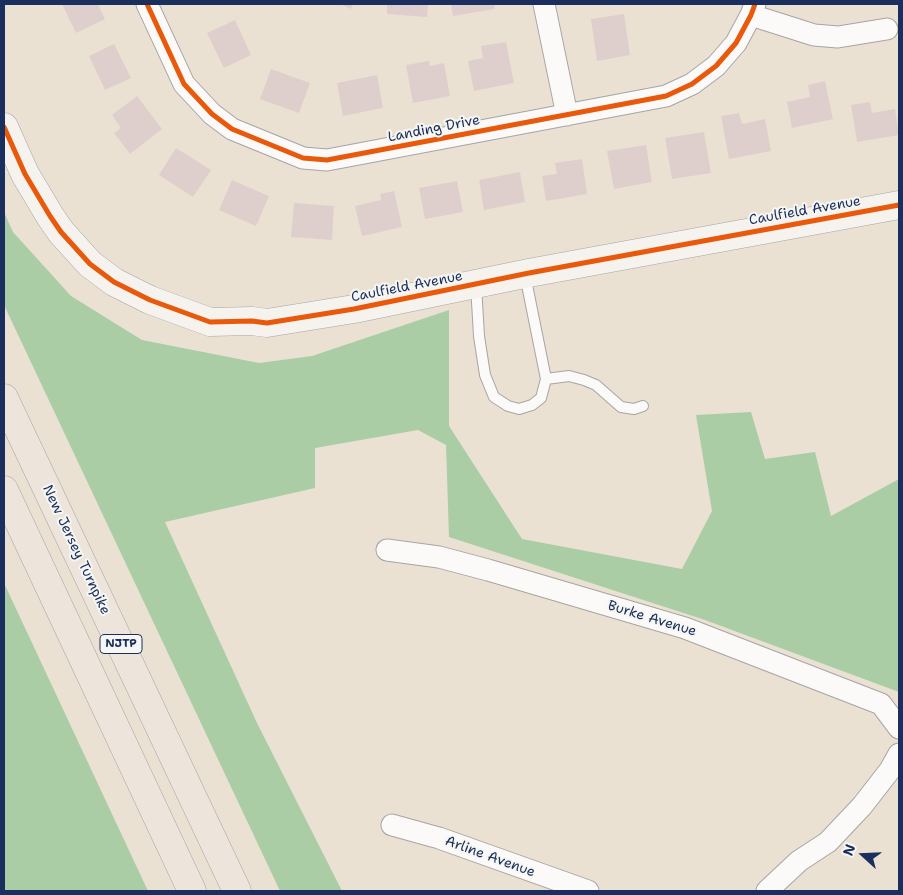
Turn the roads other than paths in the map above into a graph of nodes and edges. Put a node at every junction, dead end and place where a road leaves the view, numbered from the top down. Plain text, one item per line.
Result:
1 (147, 4) edge
2 (544, 4) edge
3 (753, 10) edge
4 (887, 29) dead end
5 (567, 115) junction
6 (4, 126) edge
7 (899, 205) edge
8 (525, 274) junction
9 (476, 284) junction
10 (546, 379) junction
11 (4, 398) edge
12 (643, 406) dead end
13 (4, 490) edge
14 (387, 550) dead end
15 (899, 728) edge
16 (899, 754) edge
17 (392, 825) dead end
18 (192, 891) edge
19 (237, 891) edge
20 (588, 891) edge
21 (767, 891) edge

1 - 5 street, Landing Drive
2 - 5 street
3 - 4 street
3 - 5 street, Landing Drive
6 - 9 street, Caulfield Avenue
7 - 8 street, Caulfield Avenue
8 - 9 street, Caulfield Avenue
8 - 10 lane
9 - 10 lane
10 - 12 lane
11 - 19 highway, New Jersey Turnpike / NJTP
13 - 18 highway, NJTP
14 - 15 street, Burke Avenue
16 - 21 street
17 - 20 street, Arline Avenue

